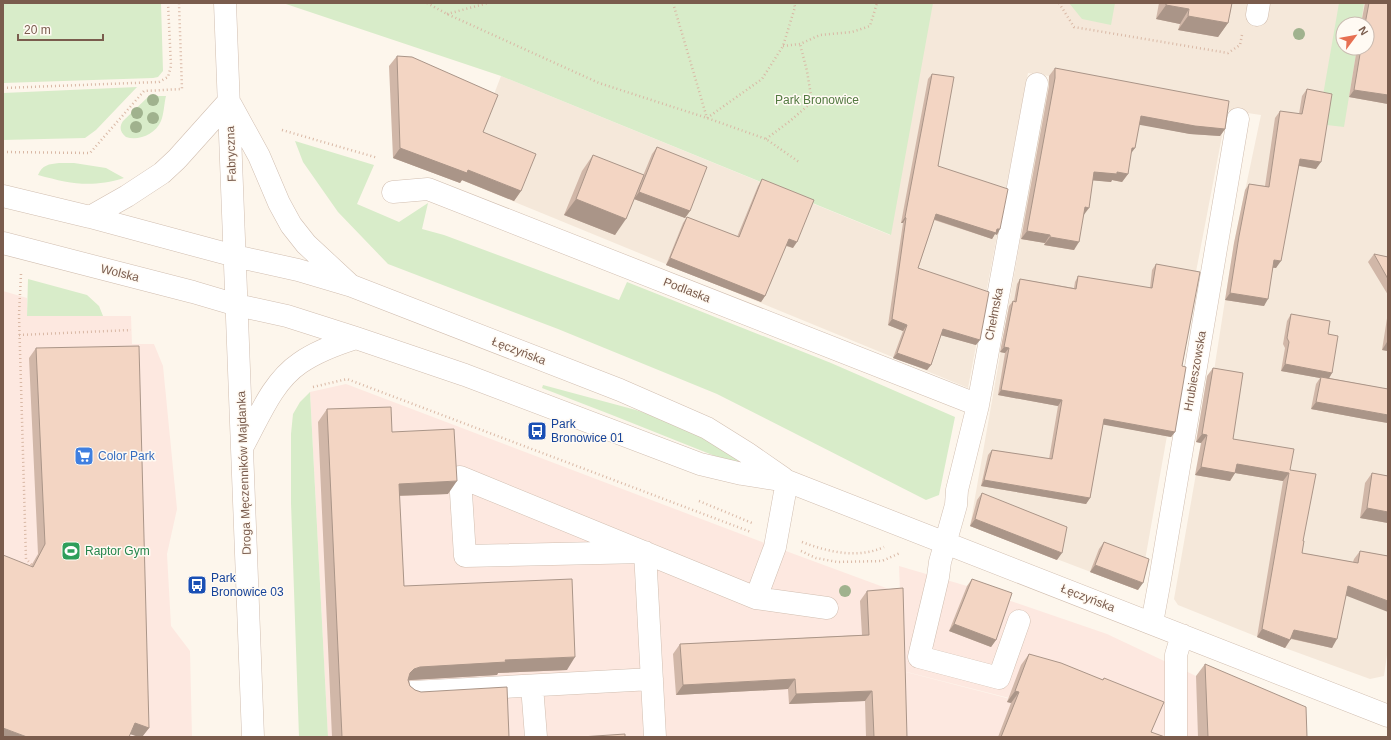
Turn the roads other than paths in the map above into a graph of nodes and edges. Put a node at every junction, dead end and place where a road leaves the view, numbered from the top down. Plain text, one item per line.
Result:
1 (225, 3) edge
2 (1037, 84) dead end
3 (229, 101) junction
4 (1238, 119) dead end
5 (393, 192) dead end
6 (3, 196) edge
7 (90, 217) junction
8 (3, 243) edge
9 (235, 256) junction
10 (352, 286) junction
11 (237, 305) junction
12 (356, 338) junction
13 (978, 405) junction
14 (243, 448) junction
15 (787, 481) junction
16 (945, 542) junction
17 (645, 552) junction
18 (756, 598) junction
19 (827, 608) dead end
20 (1019, 621) dead end
21 (1152, 623) junction
22 (1182, 635) junction
23 (652, 679) junction
24 (532, 686) junction
25 (412, 692) edge
26 (1388, 716) edge
27 (253, 737) edge
28 (536, 737) edge
29 (655, 737) edge
30 (1176, 737) edge

1 - 3 street, Fabryczna
2 - 13 street, Chełmska
3 - 7 street
3 - 9 street, Fabryczna
3 - 10 street
4 - 21 street, Hrubieszowska
5 - 13 street, Podlaska
6 - 7 street
7 - 9 street
8 - 11 street, Wolska
9 - 10 street, Łęczyńska
9 - 11 street, Fabryczna
10 - 15 street, Łęczyńska
11 - 12 street, Łęczyńska
11 - 14 street, Droga Męczenników Majdanka
12 - 14 street
12 - 15 street, Łęczyńska
13 - 16 street, Chełmska
14 - 27 street, Droga Męczenników Majdanka
15 - 16 street, Łęczyńska
15 - 18 street
16 - 20 street, Chełmska
16 - 21 street, Łęczyńska
17 - 17 street
17 - 18 street
17 - 23 street
18 - 19 street
21 - 22 street, Łęczyńska
22 - 26 street, Łęczyńska
22 - 30 street
23 - 24 street
23 - 29 street
24 - 25 street
24 - 28 street

